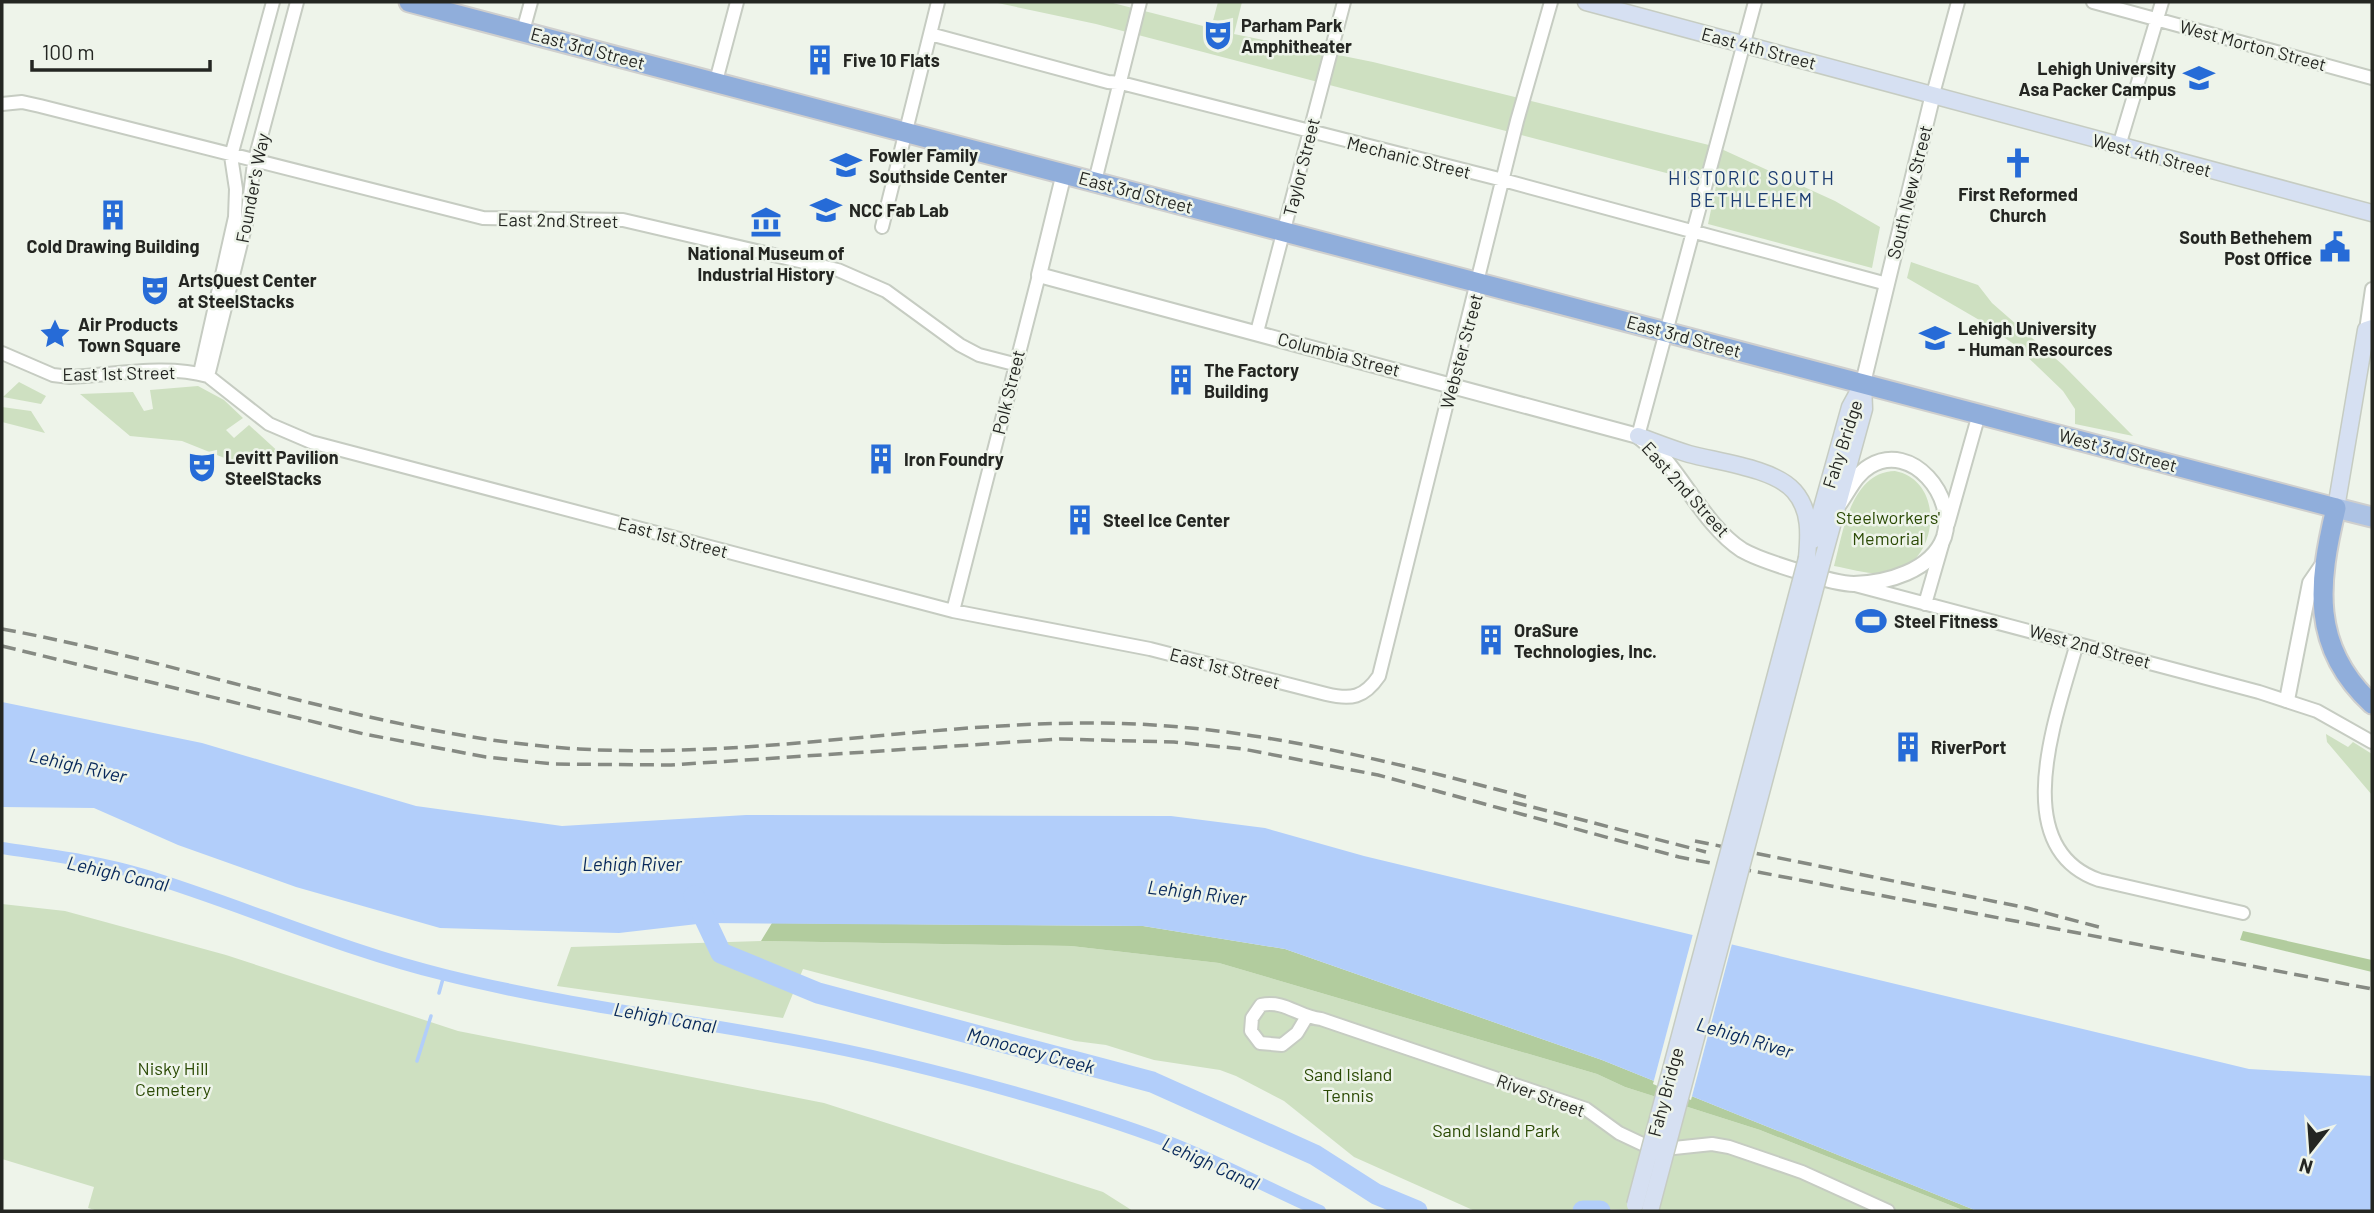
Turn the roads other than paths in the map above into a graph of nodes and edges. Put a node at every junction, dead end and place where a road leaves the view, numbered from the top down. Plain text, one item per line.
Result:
1 (273, 2) edge
2 (297, 2) edge
3 (409, 2) edge
4 (531, 2) edge
5 (938, 2) edge
6 (1140, 2) edge
7 (1344, 2) edge
8 (1551, 2) edge
9 (1586, 2) edge
10 (1755, 2) edge
11 (1958, 2) edge
12 (2093, 2) edge
13 (2162, 2) edge
14 (736, 3) edge
15 (2158, 19) junction
16 (523, 31) junction
17 (930, 34) junction
18 (1744, 44) junction
19 (2372, 78) edge
20 (716, 81) junction
21 (1121, 82) junction
22 (1933, 94) junction
23 (2, 104) edge
24 (906, 131) junction
25 (1310, 133) junction
26 (2119, 146) junction
27 (231, 156) junction
28 (254, 163) junction
29 (1064, 173) junction
30 (1503, 180) junction
31 (1095, 181) junction
32 (2372, 213) edge
33 (882, 227) dead end
34 (1285, 231) junction
35 (1694, 231) junction
36 (1039, 275) junction
37 (1479, 282) junction
38 (1887, 284) junction
39 (2372, 289) edge
40 (2369, 329) edge
41 (1667, 331) junction
42 (1257, 332) junction
43 (2, 353) edge
44 (1014, 364) junction
45 (204, 374) junction
46 (1863, 383) junction
47 (1451, 384) junction
48 (1979, 414) junction
49 (1638, 436) junction
50 (2336, 508) junction
51 (1836, 510) junction
52 (2372, 517) edge
53 (1944, 535) junction
54 (1815, 560) junction
55 (2323, 564) junction
56 (1851, 584) junction
57 (1925, 604) junction
58 (953, 611) junction
59 (2077, 643) junction
60 (1363, 695) joint
61 (2287, 700) junction
62 (2372, 704) edge
63 (2372, 742) edge
64 (2243, 913) dead end
65 (1306, 1018) dead end
66 (1634, 1211) edge
67 (1650, 1211) edge
68 (1888, 1211) edge

1 - 27 street, Founder's Way
2 - 28 street, Founder's Way
3 - 16 highway, East 3rd Street
4 - 16 street
5 - 17 street
6 - 21 street
7 - 25 street, Taylor Street
8 - 30 street, Webster Street
9 - 18 main road, East 4th Street
10 - 18 street
11 - 22 street, South New Street
12 - 15 street, West Morton Street
13 - 15 street
14 - 20 street
15 - 19 street, West Morton Street
15 - 26 street
16 - 20 highway, East 3rd Street
17 - 21 street, Mechanic Street
17 - 24 street
18 - 22 main road, East 4th Street
18 - 35 street
20 - 24 highway, East 3rd Street
21 - 25 street, Mechanic Street
21 - 31 street
22 - 26 main road, West 4th Street
22 - 38 street, South New Street
23 - 27 street, East 2nd Street
24 - 29 highway, East 3rd Street
24 - 33 street
25 - 30 street, Mechanic Street
25 - 34 street, Taylor Street
26 - 32 main road, West 4th Street
27 - 28 street, East 2nd Street
27 - 45 street
28 - 44 street, East 2nd Street
28 - 45 street, Founder's Way
29 - 31 highway, East 3rd Street
29 - 36 street, Polk Street
30 - 35 street, Mechanic Street
30 - 37 street, Webster Street
31 - 34 highway, East 3rd Street
34 - 37 highway, East 3rd Street
34 - 42 street, Taylor Street
35 - 38 street, Mechanic Street
35 - 41 street
36 - 42 street, Columbia Street
36 - 44 street, Polk Street
37 - 41 highway, East 3rd Street
37 - 47 street, Webster Street
38 - 46 street, South New Street
39 - 40 street
40 - 50 main road
41 - 46 highway, East 3rd Street
41 - 49 street
42 - 47 street, Columbia Street
43 - 45 street, East 1st Street
44 - 58 street, Polk Street
45 - 58 street, East 1st Street
46 - 48 highway, West 3rd Street
46 - 51 main road, Fahy Bridge
46 - 54 main road, Fahy Bridge
47 - 49 street, Columbia Street
47 - 60 street, Webster Street
48 - 50 highway, West 3rd Street
48 - 53 street
49 - 54 main road
49 - 56 street, East 2nd Street
50 - 52 main road, West 3rd Street
50 - 55 highway
51 - 53 street
51 - 54 main road, Fahy Bridge
53 - 56 street
53 - 57 street
54 - 66 main road, Fahy Bridge, bridge
54 - 67 main road, Fahy Bridge, bridge
55 - 61 street
55 - 62 highway
56 - 57 street, West 2nd Street
57 - 59 street, West 2nd Street
58 - 60 street, East 1st Street
59 - 61 street, West 2nd Street
59 - 64 street
61 - 63 street, West 2nd Street
65 - 68 street, River Street

